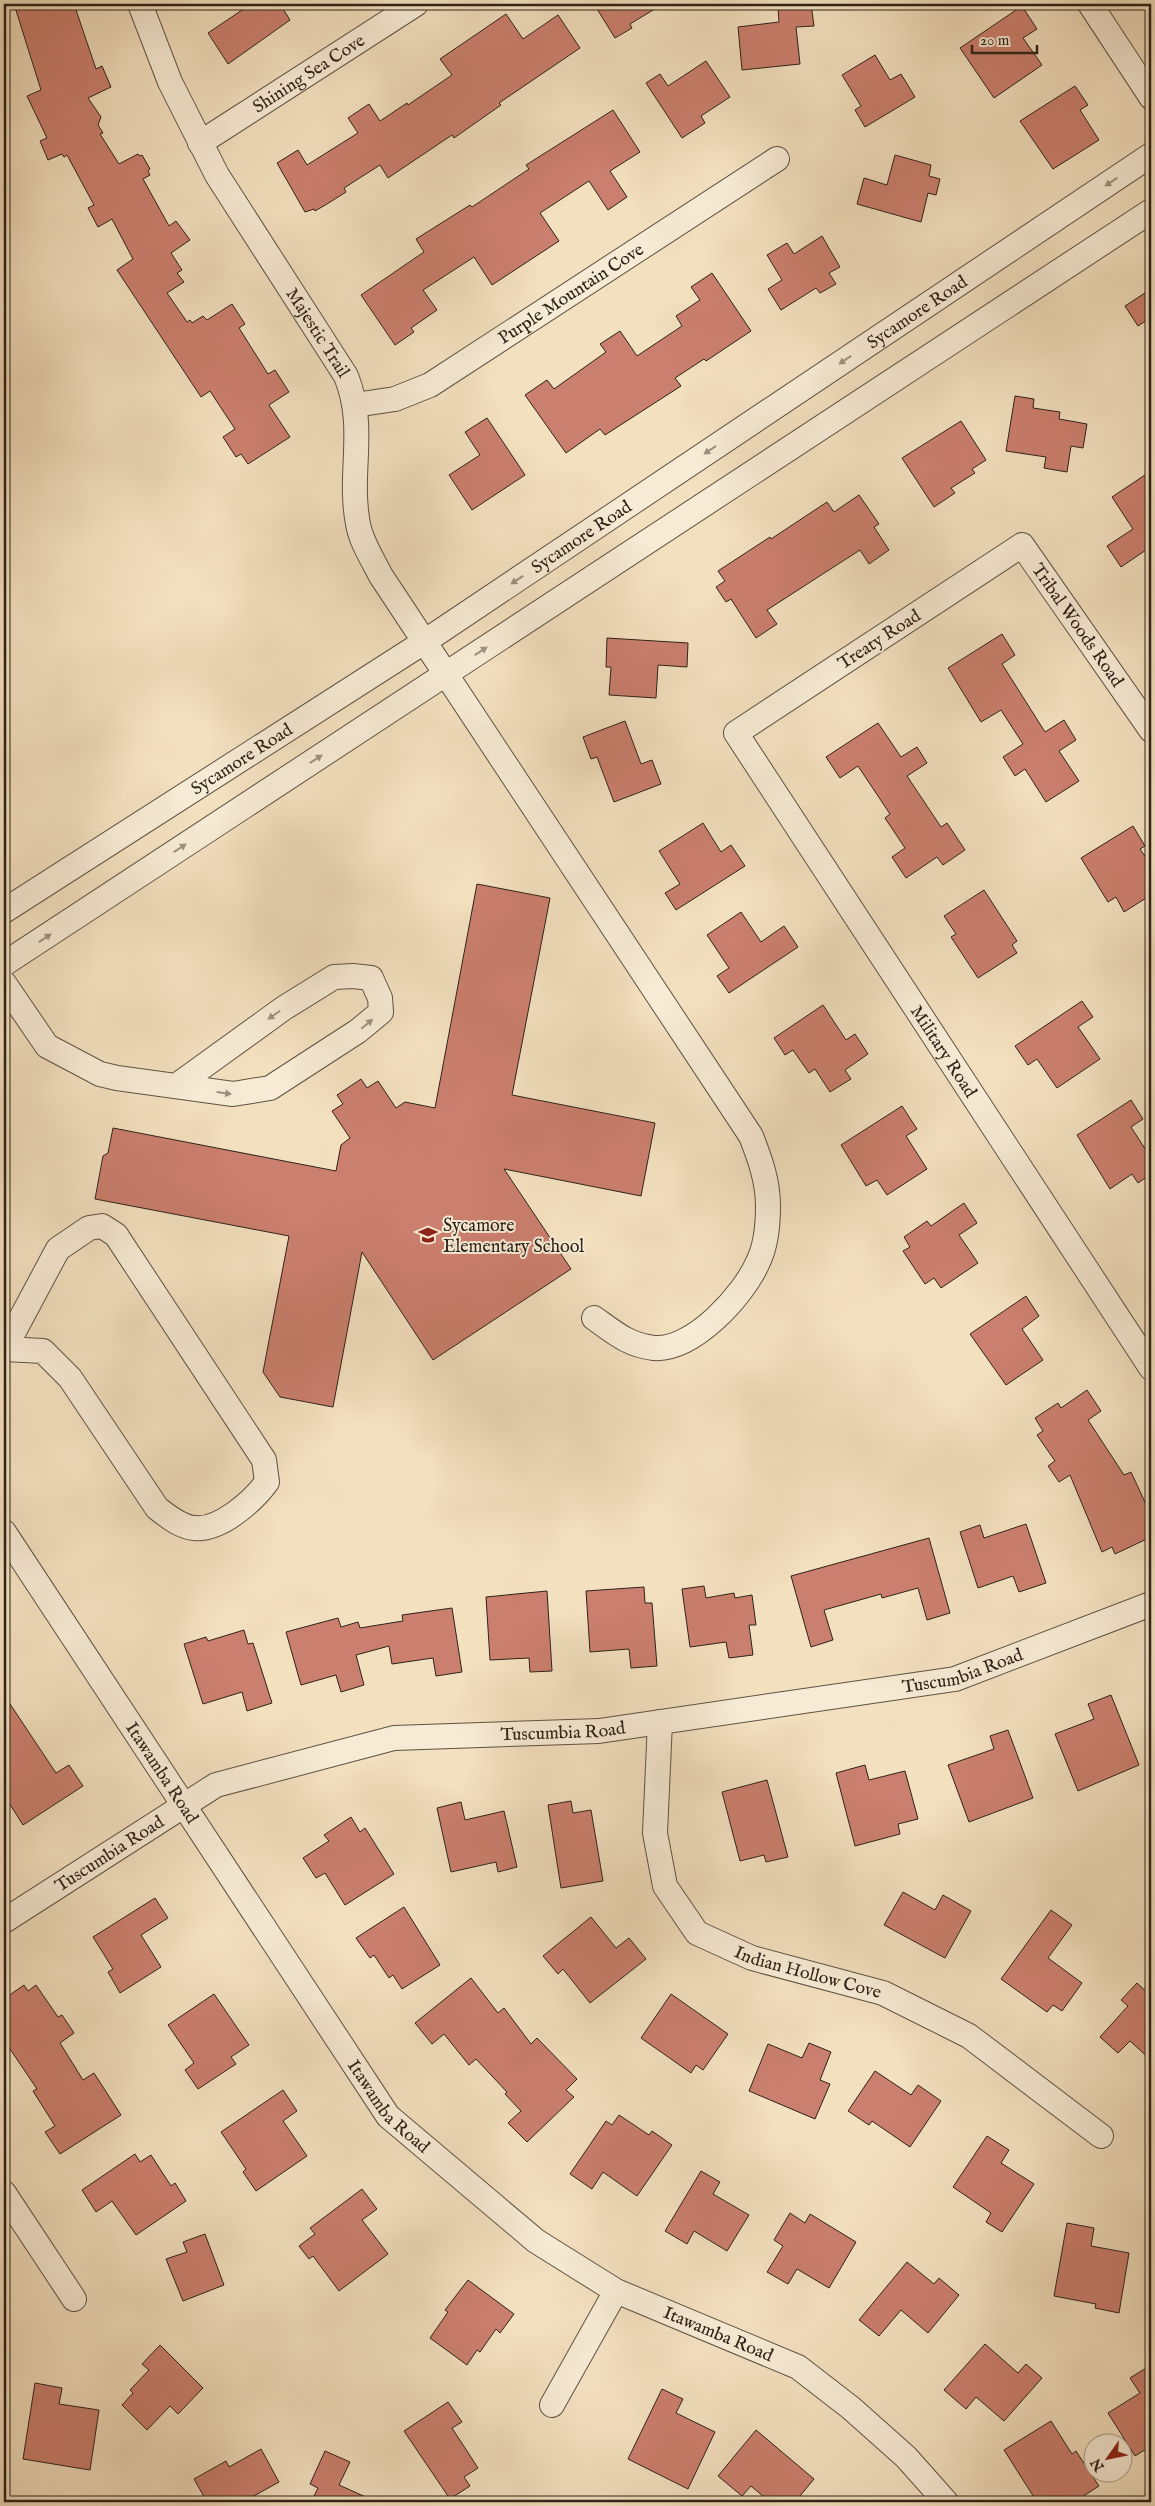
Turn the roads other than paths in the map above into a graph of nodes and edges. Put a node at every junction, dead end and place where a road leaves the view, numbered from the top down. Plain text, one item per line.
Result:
1 (140, 4) edge
2 (416, 4) edge
3 (1090, 4) edge
4 (1151, 97) edge
5 (200, 143) junction
6 (1151, 155) edge
7 (777, 159) dead end
8 (1151, 211) edge
9 (355, 405) junction
10 (1022, 545) joint
11 (424, 642) junction
12 (446, 674) junction
13 (1151, 730) edge
14 (736, 733) joint
15 (4, 911) edge
16 (4, 964) edge
17 (4, 983) edge
18 (176, 1086) junction
19 (594, 1318) dead end
20 (4, 1350) edge
21 (1151, 1368) edge
22 (4, 1532) edge
23 (1151, 1604) edge
24 (660, 1722) junction
25 (182, 1805) junction
26 (4, 1921) edge
27 (1101, 2136) dead end
28 (4, 2193) edge
29 (616, 2291) junction
30 (74, 2300) dead end
31 (552, 2405) dead end
32 (946, 2502) edge

1 - 5 street, Majestic Trail
2 - 5 street, Shining Sea Cove
3 - 4 street
5 - 9 street, Majestic Trail
6 -> 11 street, Sycamore Road
7 - 9 street, Purple Mountain Cove
12 -> 8 street
9 - 11 street, Majestic Trail
10 - 13 street, Tribal Woods Road
10 - 14 street, Treaty Road
11 - 12 street, Majestic Trail
11 - 15 street, Sycamore Road
16 -> 12 street
12 - 19 street, Majestic Trail
14 - 21 street, Military Road
17 - 18 street
18 -> 18 street
20 - 20 street
22 - 25 street, Itawamba Road
23 - 24 street, Tuscumbia Road
24 - 25 street, Tuscumbia Road
24 - 27 street, Indian Hollow Cove
25 - 26 street, Tuscumbia Road
25 - 29 street, Itawamba Road
28 - 30 street
29 - 31 street
29 - 32 street, Itawamba Road

